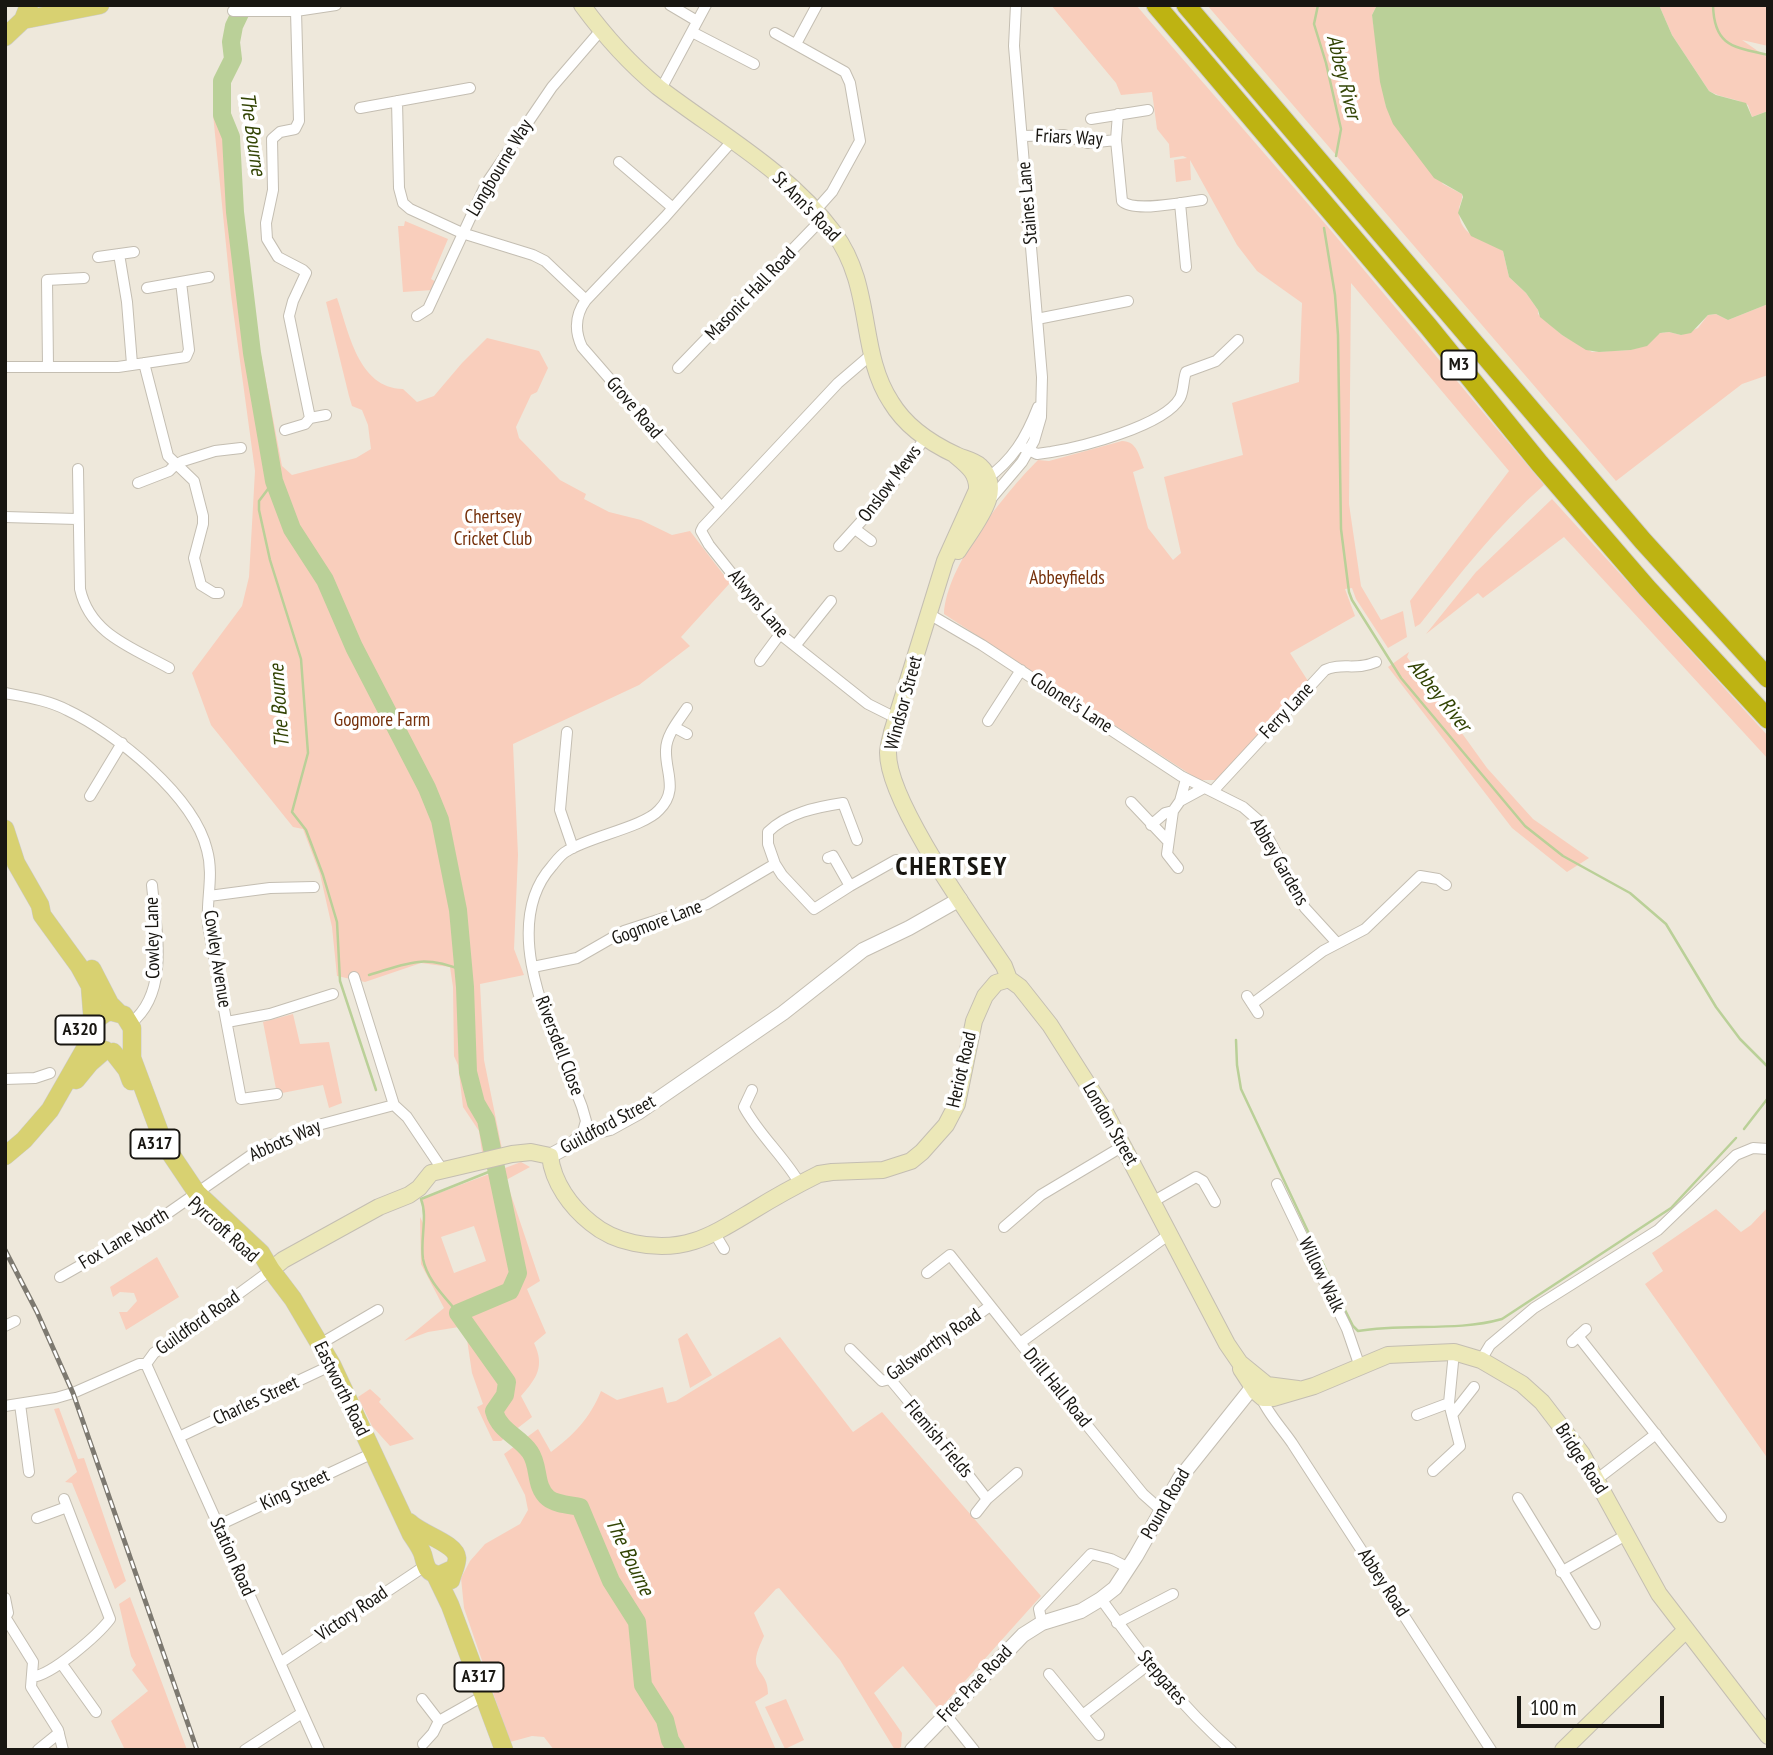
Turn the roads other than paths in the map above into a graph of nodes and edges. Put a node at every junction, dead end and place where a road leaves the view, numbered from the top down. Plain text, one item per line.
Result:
1 (100, 5) edge
2 (336, 5) edge
3 (582, 5) edge
4 (670, 5) edge
5 (706, 5) edge
6 (817, 5) edge
7 (1016, 5) edge
8 (1156, 5) edge
9 (1186, 5) edge
10 (233, 11) dead end
11 (296, 11) junction
12 (26, 13) edge
13 (698, 21) junction
14 (602, 29) junction
15 (692, 32) junction
16 (775, 33) dead end
17 (6, 39) edge
18 (796, 44) junction
19 (754, 64) dead end
20 (470, 88) dead end
21 (662, 89) junction
22 (397, 101) junction
23 (360, 108) dead end
24 (1148, 110) dead end
25 (1118, 114) junction
26 (1091, 119) dead end
27 (1022, 136) junction
28 (733, 140) junction
29 (1116, 140) junction
30 (619, 162) dead end
31 (1202, 200) dead end
32 (1180, 203) junction
33 (673, 208) junction
34 (819, 215) junction
35 (462, 233) junction
36 (134, 252) dead end
37 (119, 254) junction
38 (98, 257) dead end
39 (1186, 267) dead end
40 (209, 277) dead end
41 (84, 278) dead end
42 (181, 282) junction
43 (148, 288) dead end
44 (586, 300) junction
45 (1128, 301) dead end
46 (417, 316) dead end
47 (1037, 319) junction
48 (1238, 340) dead end
49 (873, 353) junction
50 (145, 363) junction
51 (132, 364) junction
52 (48, 366) junction
53 (5, 367) edge
54 (678, 368) dead end
55 (326, 415) dead end
56 (310, 418) junction
57 (285, 430) dead end
58 (925, 438) junction
59 (242, 449) dead end
60 (1025, 449) junction
61 (175, 465) junction
62 (78, 469) dead end
63 (138, 484) dead end
64 (984, 490) junction
65 (721, 507) junction
66 (5, 517) edge
67 (77, 519) junction
68 (855, 529) junction
69 (870, 541) dead end
70 (839, 546) dead end
71 (941, 577) joint
72 (219, 593) dead end
73 (831, 601) dead end
74 (929, 614) junction
75 (780, 634) junction
76 (795, 646) junction
77 (157, 647) dead end
78 (150, 658) junction
79 (760, 661) dead end
80 (1376, 662) dead end
81 (169, 668) dead end
82 (1021, 670) junction
83 (1768, 678) edge
84 (5, 693) edge
85 (687, 708) dead end
86 (896, 718) junction
87 (1768, 719) edge
88 (988, 721) dead end
89 (674, 727) junction
90 (567, 732) dead end
91 (687, 734) dead end
92 (122, 743) junction
93 (551, 754) dead end
94 (564, 755) junction
95 (1185, 779) junction
96 (1209, 789) junction
97 (90, 796) dead end
98 (1131, 802) dead end
99 (1177, 806) junction
100 (1151, 825) junction
101 (5, 829) edge
102 (1167, 840) junction
103 (857, 841) dead end
104 (573, 848) junction
105 (828, 858) dead end
106 (897, 860) dead end
107 (775, 864) junction
108 (1178, 868) dead end
109 (1445, 885) dead end
110 (152, 886) dead end
111 (849, 886) junction
112 (313, 887) dead end
113 (209, 896) junction
114 (960, 899) junction
115 (40, 905) junction
116 (1338, 943) junction
117 (65, 947) junction
118 (533, 967) junction
119 (354, 977) dead end
120 (1009, 979) junction
121 (333, 994) dead end
122 (1252, 1004) dead end
123 (227, 1022) junction
124 (127, 1025) junction
125 (93, 1028) junction
126 (109, 1051) junction
127 (50, 1073) dead end
128 (5, 1079) edge
129 (752, 1090) dead end
130 (277, 1094) dead end
131 (394, 1105) junction
132 (50, 1110) junction
133 (582, 1135) junction
134 (1123, 1146) junction
135 (1768, 1149) edge
136 (5, 1156) edge
137 (550, 1156) junction
138 (442, 1169) junction
139 (800, 1184) junction
140 (1277, 1184) dead end
141 (192, 1196) junction
142 (1154, 1201) junction
143 (1215, 1202) dead end
144 (1004, 1227) dead end
145 (1171, 1233) junction
146 (715, 1234) junction
147 (724, 1249) dead end
148 (271, 1270) junction
149 (927, 1273) dead end
150 (60, 1277) dead end
151 (990, 1306) junction
152 (378, 1310) dead end
153 (1579, 1336) dead end
154 (1020, 1343) junction
155 (320, 1344) junction
156 (849, 1349) dead end
157 (1454, 1352) junction
158 (1481, 1360) junction
159 (146, 1364) junction
160 (332, 1366) junction
161 (1360, 1367) junction
162 (890, 1379) junction
163 (1474, 1387) dead end
164 (1261, 1389) junction
165 (1449, 1403) junction
166 (20, 1404) junction
167 (5, 1406) edge
168 (1417, 1415) dead end
169 (1452, 1415) junction
170 (1656, 1434) junction
171 (179, 1437) junction
172 (373, 1453) junction
173 (1433, 1471) dead end
174 (29, 1472) dead end
175 (1017, 1474) dead end
176 (1596, 1480) junction
177 (987, 1499) junction
178 (1518, 1499) dead end
179 (1161, 1510) junction
180 (976, 1513) dead end
181 (402, 1514) junction
182 (1721, 1517) dead end
183 (37, 1518) dead end
184 (218, 1526) junction
185 (1626, 1535) junction
186 (438, 1541) junction
187 (427, 1565) junction
188 (1129, 1568) junction
189 (453, 1569) junction
190 (1562, 1572) junction
191 (1173, 1594) dead end
192 (5, 1598) edge
193 (1101, 1599) junction
194 (450, 1605) junction
195 (5, 1617) edge
196 (1042, 1623) junction
197 (1117, 1623) junction
198 (1595, 1624) dead end
199 (1686, 1630) junction
200 (61, 1663) junction
201 (280, 1663) junction
202 (1149, 1664) junction
203 (1049, 1674) dead end
204 (32, 1676) junction
205 (485, 1695) junction
206 (422, 1699) dead end
207 (96, 1712) dead end
208 (302, 1713) junction
209 (1084, 1713) junction
210 (946, 1715) junction
211 (439, 1721) junction
212 (59, 1733) junction
213 (1099, 1735) dead end
214 (1768, 1736) edge
215 (423, 1744) dead end
216 (38, 1750) edge
217 (62, 1750) edge
218 (244, 1750) edge
219 (319, 1750) edge
220 (505, 1750) edge
221 (912, 1750) edge
222 (974, 1750) edge
223 (1231, 1750) edge
224 (1491, 1750) edge
225 (1563, 1750) edge

1 - 12 main road
2 - 11 street
3 - 14 main road, St Ann's Road
4 - 13 street
5 - 13 street
6 - 18 street
7 - 27 street, Staines Lane
8 - 87 highway, M3
9 - 83 highway, M3
10 - 11 street
11 - 56 street
12 - 17 main road
13 - 15 street
14 - 21 main road, St Ann's Road
14 - 35 street, Longbourne Way
15 - 19 street
15 - 21 street
16 - 18 street, Masonic Hall Road
18 - 34 street, Masonic Hall Road
20 - 22 street
21 - 28 main road, St Ann's Road
22 - 23 street
22 - 35 street
24 - 25 street, Friars Way
25 - 26 street, Friars Way
25 - 29 street, Friars Way
27 - 29 street, Friars Way
27 - 47 street, Staines Lane
28 - 33 street, Grove Road
28 - 34 main road, St Ann's Road
29 - 32 street, Friars Way
30 - 33 street
31 - 32 street, Friars Way
32 - 39 street
33 - 44 street, Grove Road
34 - 49 main road, St Ann's Road
34 - 54 street, Masonic Hall Road
35 - 44 street
35 - 46 street, Longbourne Way
36 - 37 street
37 - 38 street
37 - 51 street
40 - 42 street
41 - 52 street
42 - 43 street
42 - 50 street
44 - 65 street, Grove Road
45 - 47 street
47 - 60 street, Staines Lane
48 - 60 street
49 - 58 main road, St Ann's Road
49 - 65 street
50 - 51 street
50 - 61 street
51 - 52 street
52 - 53 street
55 - 56 street
56 - 57 street
58 - 64 main road, St Ann's Road
58 - 68 street, Onslow Mews
59 - 61 street
60 - 64 street, Staines Lane
60 - 64 street, Staines Lane
61 - 63 street
61 - 72 street
62 - 67 street
64 - 71 main road, Staines Lane
65 - 75 street, Alwyns Lane
66 - 67 street
67 - 78 street
68 - 69 street, Onslow Mews
68 - 70 street, Onslow Mews
71 - 74 main road, Windsor Street
73 - 76 street
74 - 82 street, Colonel's Lane
74 - 86 main road, Windsor Street
75 - 76 street, Alwyns Lane
75 - 79 street
76 - 86 street, Alwyns Lane
77 - 78 street
78 - 81 street
80 - 96 street, Ferry Lane
82 - 88 street
82 - 95 street, Colonel's Lane
84 - 92 street, Cowley Avenue
85 - 89 street, Riversdell Close
86 - 114 main road, Windsor Street
89 - 91 street
89 - 104 street, Riversdell Close
90 - 94 street
92 - 97 street
92 - 113 street, Cowley Avenue
93 - 94 street
94 - 104 street
95 - 96 street, Colonel's Lane
95 - 99 street
96 - 99 street, Ferry Lane
96 - 116 street, Abbey Gardens
98 - 100 street
99 - 100 street, Ferry Lane
99 - 102 street
100 - 102 street
101 - 115 main road, Pyrcroft Road / A320
102 - 108 street
103 - 107 street
104 - 118 street, Riversdell Close
105 - 111 street
106 - 111 street
107 - 111 street
107 - 118 street, Gogmore Lane
109 - 116 street
110 - 124 street, Cowley Lane
112 - 113 street, Cowley Avenue
113 - 123 street, Cowley Avenue
114 - 120 main road, London Street
114 - 133 street, Guildford Street
115 - 117 main road, Pyrcroft Road / A320
115 - 124 main road, Pyrcroft Road / A320
116 - 122 street
117 - 125 main road, Pyrcroft Road / A320
117 - 132 main road, A320
118 - 133 street, Riversdell Close
119 - 131 street
120 - 134 main road, London Street
120 - 139 main road, Heriot Road
121 - 123 street, Cowley Avenue
123 - 130 street, Cowley Avenue
124 - 125 main road, A320
124 - 126 main road, A320
124 - 141 main road, Pyrcroft Road / A317
125 - 126 main road, A320
125 - 132 main road, A320
126 - 132 main road, A320
126 - 141 main road, Pyrcroft Road / A317
127 - 128 street
129 - 139 street
131 - 138 street
131 - 141 street, Abbots Way
132 - 136 main road, A320
133 - 137 street, Guildford Street
134 - 142 main road, London Street
134 - 144 street
135 - 158 street
137 - 138 main road, Guildford Street
137 - 146 main road, Heriot Road
138 - 148 main road, Guildford Street
139 - 146 main road, Heriot Road
140 - 161 street, Willow Walk
141 - 148 main road, Pyrcroft Road / A317
141 - 150 street, Fox Lane North
142 - 143 street
142 - 145 main road, London Street
145 - 154 street, Drill Hall Road
145 - 164 main road, London Street
146 - 147 street
148 - 155 main road, Eastworth Road / A317
148 - 159 street, Guildford Road
149 - 151 street, Galsworthy Road
151 - 154 street, Galsworthy Road
151 - 162 street, Galsworthy Road
152 - 155 street
153 - 170 street
154 - 179 street, Drill Hall Road
155 - 160 main road, Eastworth Road / A317
156 - 162 street, Galsworthy Road
157 - 158 main road, Bridge Road
157 - 161 main road, Bridge Road
157 - 165 street
158 - 176 main road, Bridge Road
159 - 166 street, Guildford Road
159 - 171 street, Station Road
160 - 171 street, Charles Street
160 - 172 main road, Eastworth Road / A317
161 - 164 main road, Bridge Road
162 - 177 street, Flemish Fields
163 - 169 street
164 - 179 street, Pound Road
164 - 224 street, Abbey Road
165 - 168 street
165 - 169 street
166 - 167 street, Guildford Road
166 - 174 street
169 - 173 street
170 - 176 street
170 - 182 street
171 - 184 street, Station Road
172 - 181 main road, Eastworth Road / A317
172 - 184 street, King Street
175 - 177 street
176 - 185 main road, Bridge Road
177 - 180 street
178 - 190 street
179 - 188 street, Pound Road
181 - 186 main road, Eastworth Road / A317
181 - 187 main road, Eastworth Road / A317
183 - 200 street
184 - 201 street, Station Road
185 - 190 street
185 - 199 main road, Bridge Road
186 - 187 main road
186 - 189 main road, A317
187 - 189 main road
187 - 194 main road, Eastworth Road / A317
187 - 201 street, Victory Road
188 - 193 street, Pound Road
188 - 196 street
189 - 194 main road, Eastworth Road / A317
190 - 198 street
191 - 197 street
192 - 195 street
193 - 196 street, Free Prae Road
193 - 197 street, Stepgates
194 - 205 main road, Eastworth Road / A317
195 - 204 street
196 - 210 street, Free Prae Road
197 - 202 street, Stepgates
199 - 214 main road, Bridge Road
199 - 225 main road
200 - 204 street
200 - 207 street
201 - 208 street, Station Road
202 - 209 street
202 - 223 street, Stepgates
203 - 209 street
204 - 212 street
205 - 211 street
205 - 220 main road, Eastworth Road / A317
206 - 211 street
208 - 218 street
208 - 219 street, Station Road
209 - 213 street
210 - 221 street, Free Prae Road
210 - 222 street
211 - 215 street
212 - 216 street
212 - 217 street

